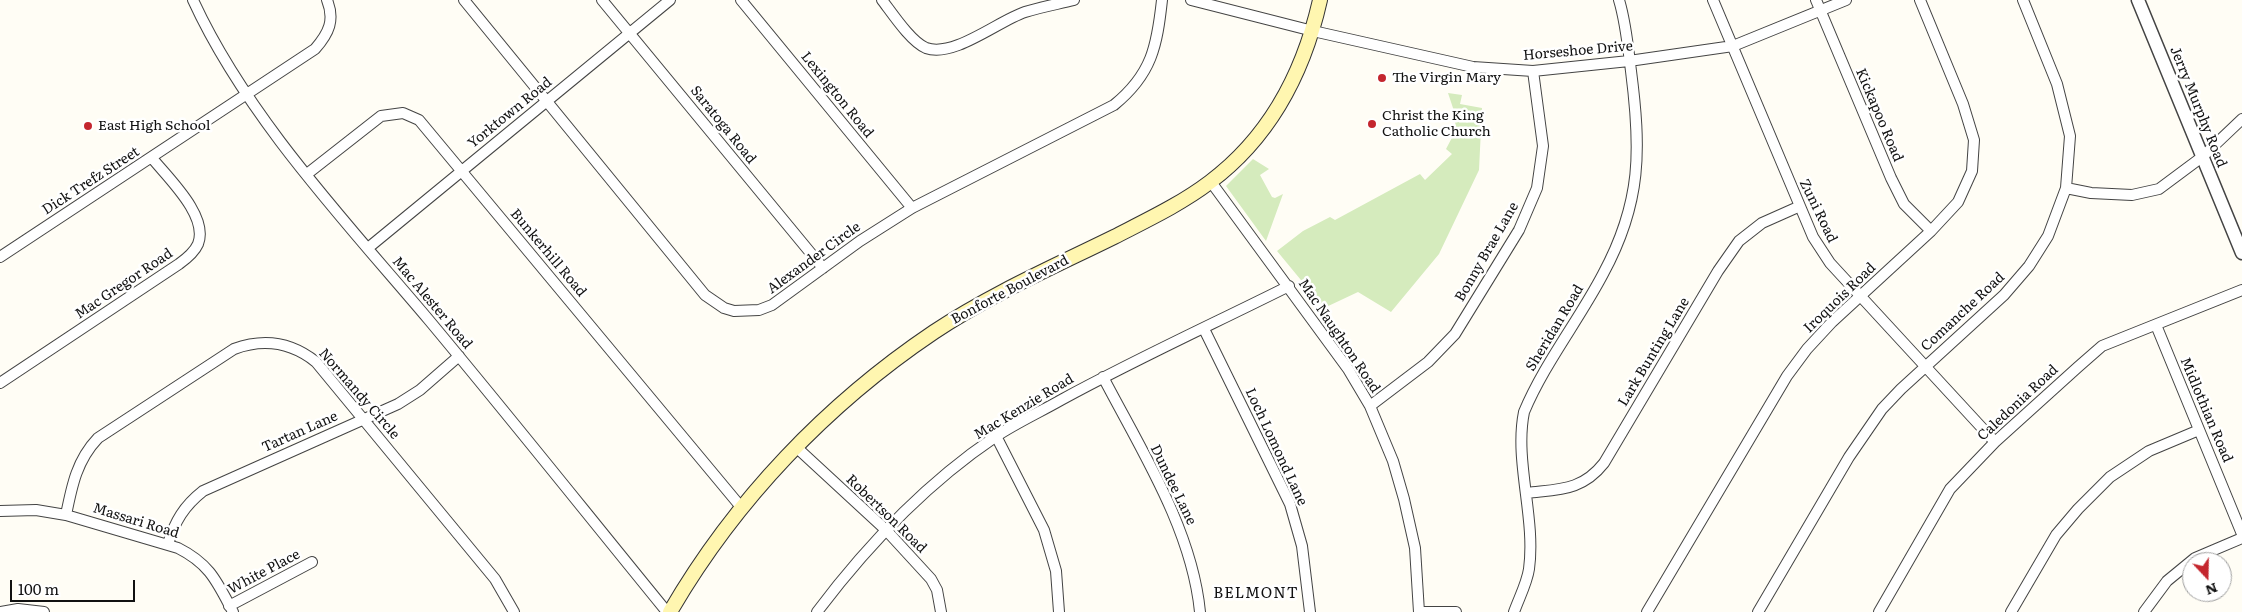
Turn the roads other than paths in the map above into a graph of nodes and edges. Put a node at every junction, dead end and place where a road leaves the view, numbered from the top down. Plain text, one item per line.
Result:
1 (193, 0) edge
2 (327, 0) edge
3 (464, 0) edge
4 (602, 0) edge
5 (670, 0) edge
6 (740, 0) edge
7 (882, 0) edge
8 (1074, 0) edge
9 (1162, 0) edge
10 (1192, 0) edge
11 (1320, 0) edge
12 (1619, 0) edge
13 (1713, 0) edge
14 (1816, 0) edge
15 (1846, 0) edge
16 (1920, 0) edge
17 (2023, 0) edge
18 (2138, 0) edge
19 (1821, 10) junction
20 (1313, 31) junction
21 (630, 34) junction
22 (1732, 46) junction
23 (1629, 61) junction
24 (1533, 71) junction
25 (246, 95) junction
26 (548, 101) junction
27 (2242, 120) edge
28 (2202, 157) junction
29 (152, 158) junction
30 (462, 171) junction
31 (307, 174) junction
32 (1211, 182) junction
33 (2066, 188) junction
34 (1798, 207) junction
35 (912, 208) junction
36 (1932, 231) junction
37 (368, 248) junction
38 (2242, 253) edge
39 (0, 257) edge
40 (823, 268) junction
41 (1289, 286) junction
42 (2242, 290) edge
43 (1860, 296) junction
44 (2156, 326) junction
45 (1204, 328) junction
46 (459, 356) junction
47 (1925, 367) junction
48 (1103, 377) junction
49 (0, 383) edge
50 (1370, 406) junction
51 (364, 419) junction
52 (2199, 430) junction
53 (996, 436) junction
54 (1994, 442) junction
55 (795, 446) junction
56 (1527, 493) junction
57 (741, 508) junction
58 (0, 511) edge
59 (66, 515) junction
60 (886, 530) junction
61 (2242, 534) edge
62 (2242, 538) edge
63 (168, 544) junction
64 (312, 562) dead end
65 (231, 609) edge
66 (1, 612) edge
67 (44, 612) edge
68 (514, 612) edge
69 (669, 612) edge
70 (817, 612) edge
71 (941, 612) edge
72 (1059, 612) edge
73 (1200, 612) edge
74 (1310, 612) edge
75 (1419, 612) edge
76 (1456, 612) edge
77 (1514, 612) edge
78 (1647, 612) edge
79 (1758, 612) edge
80 (1878, 612) edge
81 (2011, 612) edge
82 (2144, 612) edge

1 - 25 street, Mac Alester Road
2 - 25 street, Dick Trefz Street
3 - 26 street, Alexander Circle
4 - 21 street, Saratoga Road
5 - 21 street, Yorktown Road
6 - 35 street, Lexington Road
7 - 8 street
9 - 35 street, Alexander Circle
10 - 20 street, Horseshoe Drive
11 - 20 main road, Bonforte Boulevard
12 - 23 street, Sheridan Road
13 - 22 street, Zuni Road
14 - 19 street, Kickapoo Road
15 - 19 street, Horseshoe Drive
16 - 36 street, Iroquois Road
17 - 33 street, Comanche Road
18 - 28 street, Jerry Murphy Road
19 - 22 street, Horseshoe Drive
19 - 36 street, Kickapoo Road
20 - 24 street, Horseshoe Drive
20 - 32 main road, Bonforte Boulevard
21 - 26 street, Yorktown Road
21 - 40 street, Saratoga Road
22 - 23 street, Horseshoe Drive
22 - 34 street, Zuni Road
23 - 24 street, Horseshoe Drive
23 - 56 street, Sheridan Road
24 - 50 street, Bonny Brae Lane
25 - 29 street, Dick Trefz Street
25 - 31 street, Mac Alester Road
26 - 30 street, Yorktown Road
26 - 40 street, Alexander Circle
27 - 28 street
28 - 33 street
28 - 38 street, Jerry Murphy Road
29 - 39 street, Dick Trefz Street
29 - 49 street, Mac Gregor Road
30 - 31 street, Bunkerhill Road
30 - 37 street, Yorktown Road
30 - 57 street, Bunkerhill Road
31 - 37 street, Mac Alester Road
32 - 41 street, Mac Naughton Road
32 - 55 main road, Bonforte Boulevard
33 - 47 street, Comanche Road
34 - 43 street, Zuni Road
34 - 56 street, Lark Bunting Lane
35 - 40 street, Alexander Circle
36 - 43 street, Iroquois Road
37 - 46 street, Mac Alester Road
41 - 45 street, Mac Kenzie Road
41 - 50 street, Mac Naughton Road
42 - 44 street, Caledonia Road
43 - 47 street, Zuni Road
43 - 78 street, Iroquois Road
44 - 52 street, Midlothian Road
44 - 54 street, Caledonia Road
45 - 48 street, Mac Kenzie Road
45 - 74 street, Loch Lomond Lane
46 - 51 street, Tartan Lane
46 - 69 street, Mac Alester Road
47 - 54 street, Zuni Road
47 - 79 street, Comanche Road
48 - 53 street, Mac Kenzie Road
48 - 73 street, Dundee Lane
50 - 75 street, Mac Naughton Road
51 - 59 street, Normandy Circle
51 - 63 street, Tartan Lane
51 - 68 street, Normandy Circle
52 - 61 street, Midlothian Road
52 - 81 street
53 - 60 street, Mac Kenzie Road
53 - 72 street
54 - 80 street, Caledonia Road
55 - 57 main road, Bonforte Boulevard
55 - 60 street, Robertson Road
56 - 77 street, Sheridan Road
57 - 69 main road, Bonforte Boulevard
58 - 59 street, Massari Road
59 - 63 street, Massari Road
60 - 70 street, Mac Kenzie Road
60 - 71 street, Robertson Road
62 - 82 street
63 - 65 street, Massari Road
64 - 65 street, White Place
66 - 67 street
75 - 76 street

